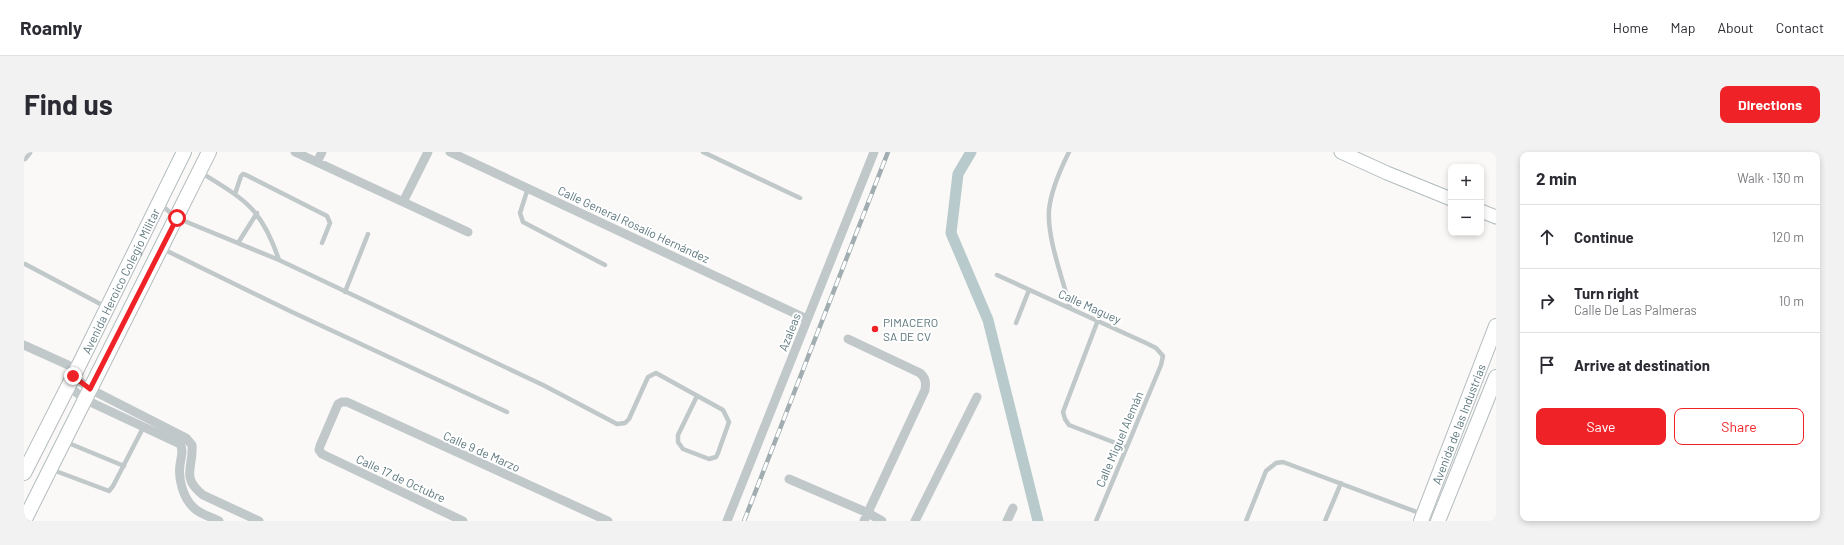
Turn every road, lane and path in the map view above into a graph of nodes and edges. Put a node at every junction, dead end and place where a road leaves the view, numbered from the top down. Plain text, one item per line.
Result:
1 (28, 152) edge
2 (184, 152) edge
3 (209, 152) edge
4 (295, 152) edge
5 (322, 152) edge
6 (428, 152) edge
7 (450, 152) edge
8 (703, 152) edge
9 (874, 152) edge
10 (1069, 152) edge
11 (1341, 152) edge
12 (24, 157) edge
13 (316, 162) junction
14 (199, 172) junction
15 (528, 188) junction
16 (235, 194) junction
17 (800, 198) dead end
18 (1448, 198) edge
19 (403, 202) junction
20 (158, 203) junction
21 (1484, 212) edge
22 (257, 213) junction
23 (1496, 217) edge
24 (177, 218) junction
25 (468, 232) dead end
26 (368, 234) dead end
27 (238, 243) junction
28 (322, 243) dead end
29 (162, 249) junction
30 (279, 260) junction
31 (25, 264) dead end
32 (605, 265) dead end
33 (997, 275) dead end
34 (1029, 290) junction
35 (345, 292) junction
36 (1070, 307) junction
37 (107, 308) junction
38 (807, 319) junction
39 (1098, 320) junction
40 (1016, 323) dead end
41 (1496, 326) edge
42 (848, 339) dead end
43 (24, 345) edge
44 (1161, 365) joint
45 (73, 377) junction
46 (1489, 379) edge
47 (88, 394) junction
48 (697, 396) junction
49 (977, 397) dead end
50 (507, 412) dead end
51 (144, 426) junction
52 (65, 442) junction
53 (1126, 447) junction
54 (328, 457) joint
55 (124, 466) junction
56 (50, 468) junction
57 (24, 473) edge
58 (788, 479) dead end
59 (1341, 483) junction
60 (192, 484) junction
61 (184, 492) junction
62 (1013, 508) dead end
63 (866, 517) edge
64 (1422, 518) edge
65 (24, 521) edge
66 (219, 521) edge
67 (259, 521) edge
68 (463, 521) edge
69 (608, 521) edge
70 (727, 521) edge
71 (882, 521) edge
72 (915, 521) edge
73 (1007, 521) edge
74 (1096, 521) edge
75 (1246, 521) edge
76 (1324, 521) edge
77 (1438, 521) edge

1 - 12 street
2 - 20 main road, Avenida Heroico Colegio Militar
3 - 14 main road, Avenida Heroico Colegio Militar
4 - 13 street
5 - 13 street
6 - 19 street
7 - 15 street, Calle General Rosalío Hernández
8 - 17 lane
9 - 38 street, Azaleas
10 - 36 lane
11 - 18 street
13 - 19 street
14 - 16 lane
14 - 24 main road, Avenida Heroico Colegio Militar
15 - 32 lane
15 - 38 street, Calle General Rosalío Hernández
16 - 22 lane
16 - 28 lane
19 - 25 street
20 - 24 lane
20 - 37 main road, Avenida Heroico Colegio Militar
21 - 23 street
22 - 27 lane
22 - 30 lane
24 - 27 lane
24 - 29 main road, Avenida Heroico Colegio Militar
26 - 35 lane
27 - 30 lane
29 - 47 main road, Avenida Heroico Colegio Militar
29 - 50 lane
30 - 35 lane
31 - 37 lane
33 - 34 lane, Calle Maguey
34 - 36 lane, Calle Maguey
34 - 40 lane
35 - 48 lane
36 - 39 lane, Calle Maguey
37 - 45 main road, Avenida Heroico Colegio Militar
38 - 70 street, Azaleas
39 - 44 lane, Calle Maguey
39 - 53 lane
41 - 46 main road, Avenida de las Industrias
42 - 63 street
43 - 45 street
44 - 53 lane, Calle Miguel Alemán
45 - 47 street
45 - 57 main road, Avenida Heroico Colegio Militar
46 - 64 main road, Avenida de las Industrias
46 - 77 main road, Avenida de las Industrias
47 - 51 street
47 - 52 main road, Avenida Heroico Colegio Militar
47 - 60 street
48 - 48 lane
49 - 72 street
51 - 55 lane
51 - 61 street
52 - 55 lane
52 - 56 main road, Avenida Heroico Colegio Militar
53 - 74 lane, Calle Miguel Alemán
54 - 68 street, Calle 17 de Octubre
54 - 69 street, Calle 9 de Marzo
55 - 56 lane
56 - 65 main road, Avenida Heroico Colegio Militar
58 - 63 street
59 - 64 lane
59 - 75 lane
59 - 76 lane
60 - 61 street
60 - 67 street
61 - 66 street
62 - 73 street
63 - 71 street

